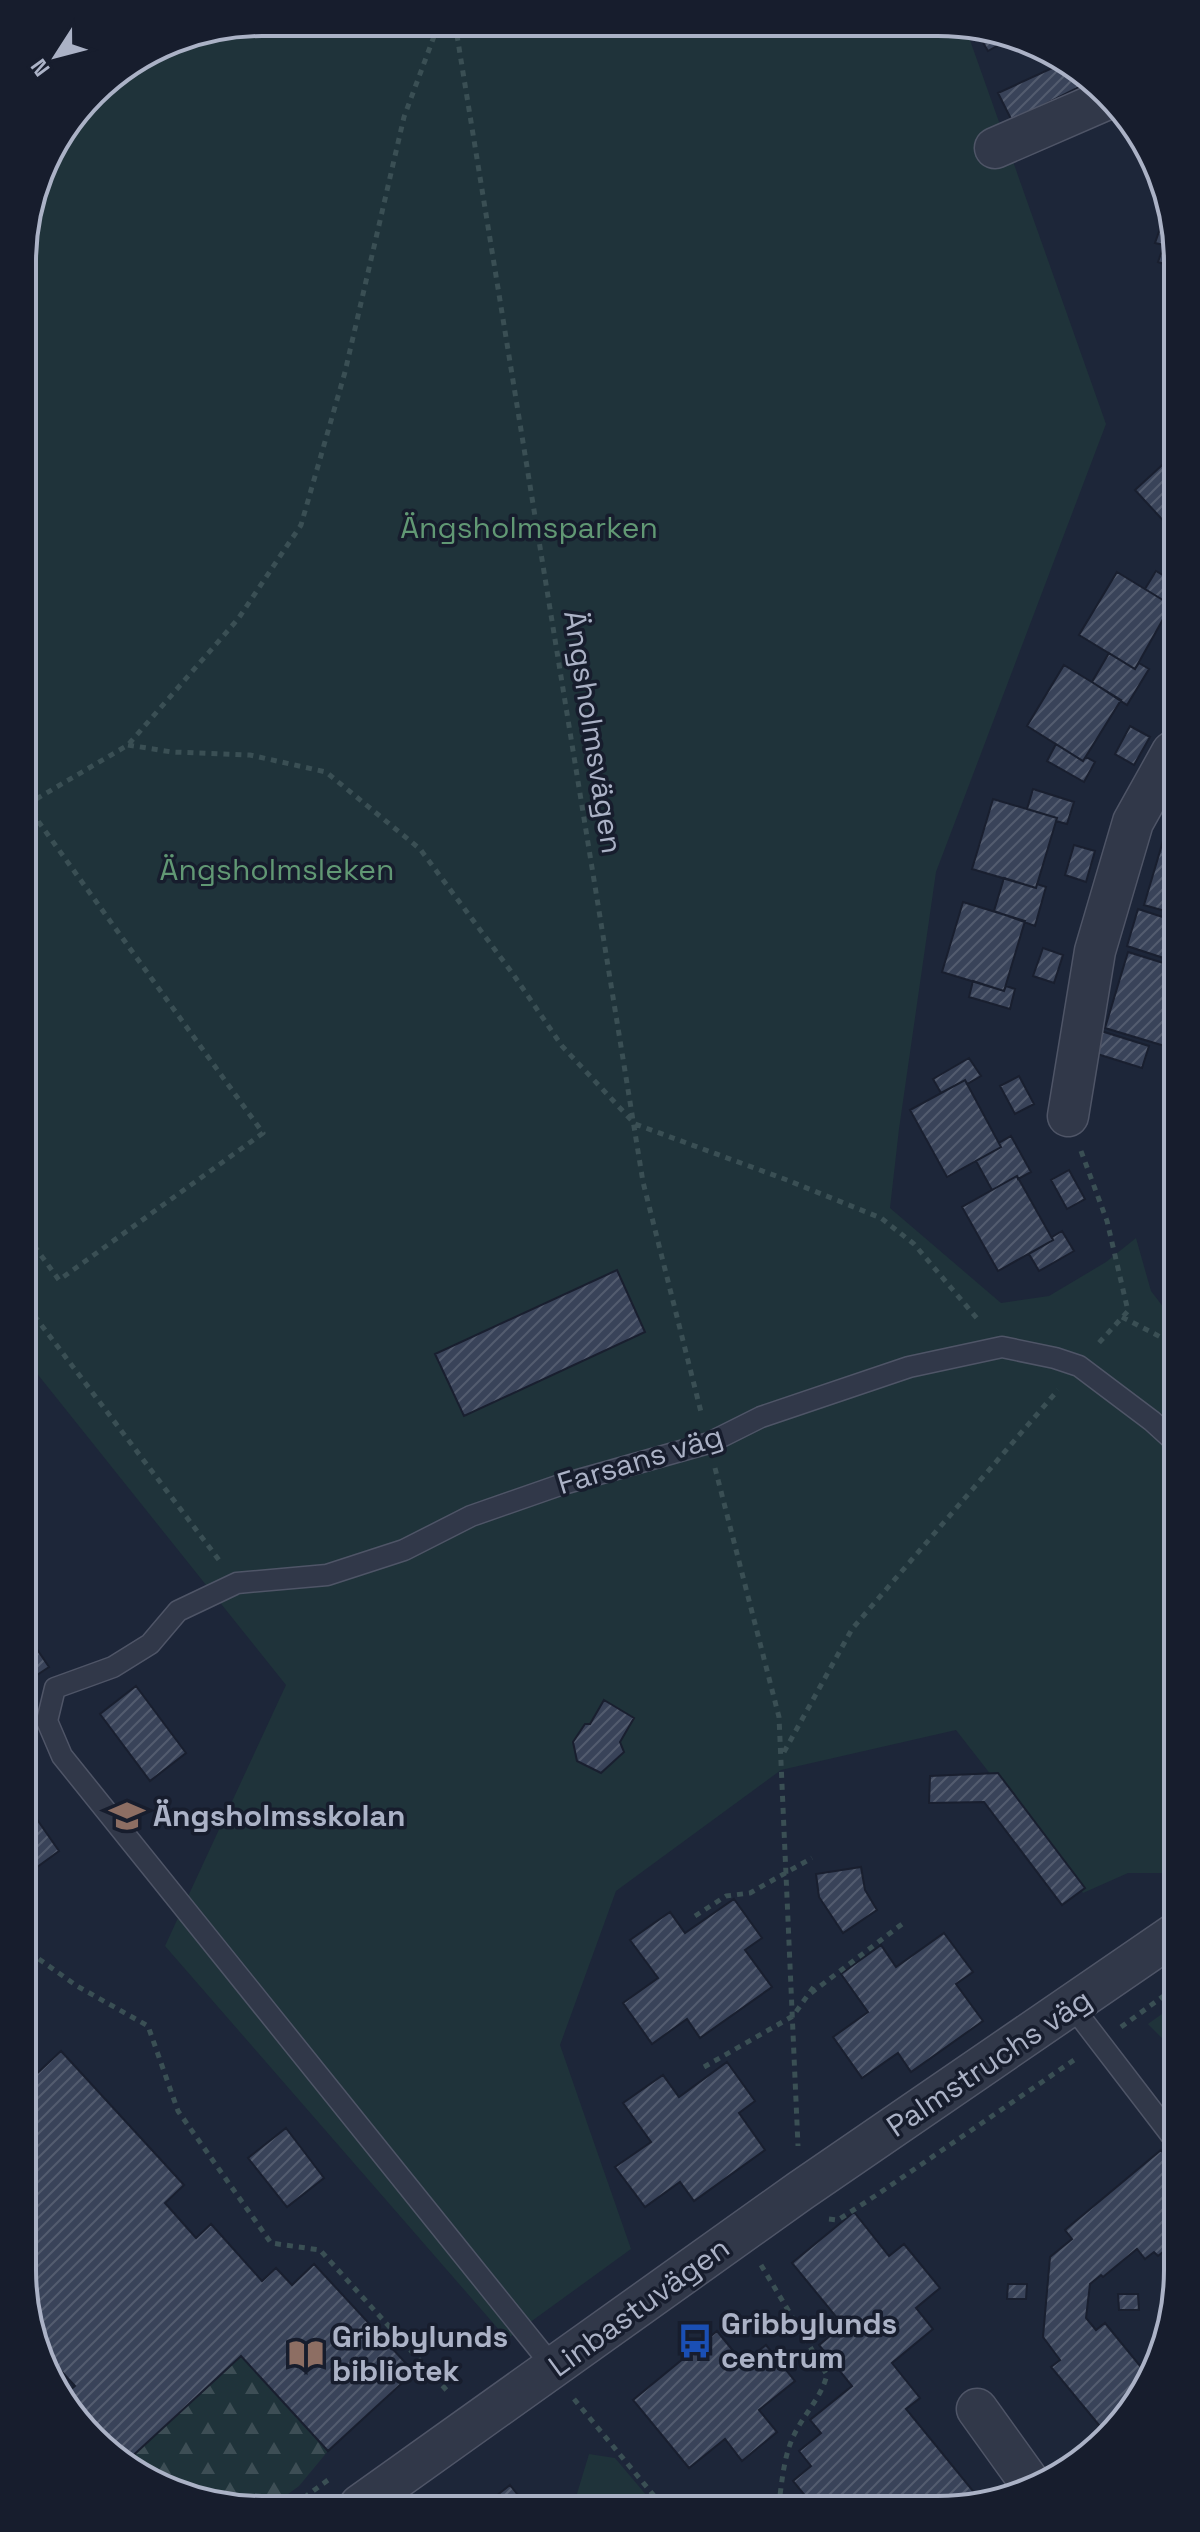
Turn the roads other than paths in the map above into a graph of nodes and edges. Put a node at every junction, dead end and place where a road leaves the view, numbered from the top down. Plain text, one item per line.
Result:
1 (1099, 103) edge
2 (995, 148) dead end
3 (1164, 766) edge
4 (1068, 1116) road end
5 (1164, 1432) edge
6 (1164, 1941) edge
7 (1072, 2006) junction
8 (1164, 2126) edge
9 (800, 2191) joint
10 (542, 2353) junction
11 (977, 2409) dead end
12 (1027, 2478) edge
13 (371, 2496) edge

1 - 2 street
3 - 4 street
5 - 10 lane, Farsans väg
6 - 7 street, Palmstruchs väg
7 - 8 lane
7 - 9 street, Palmstruchs väg
9 - 10 street, Linbastuvägen
10 - 13 street, Linbastuvägen
11 - 12 street

